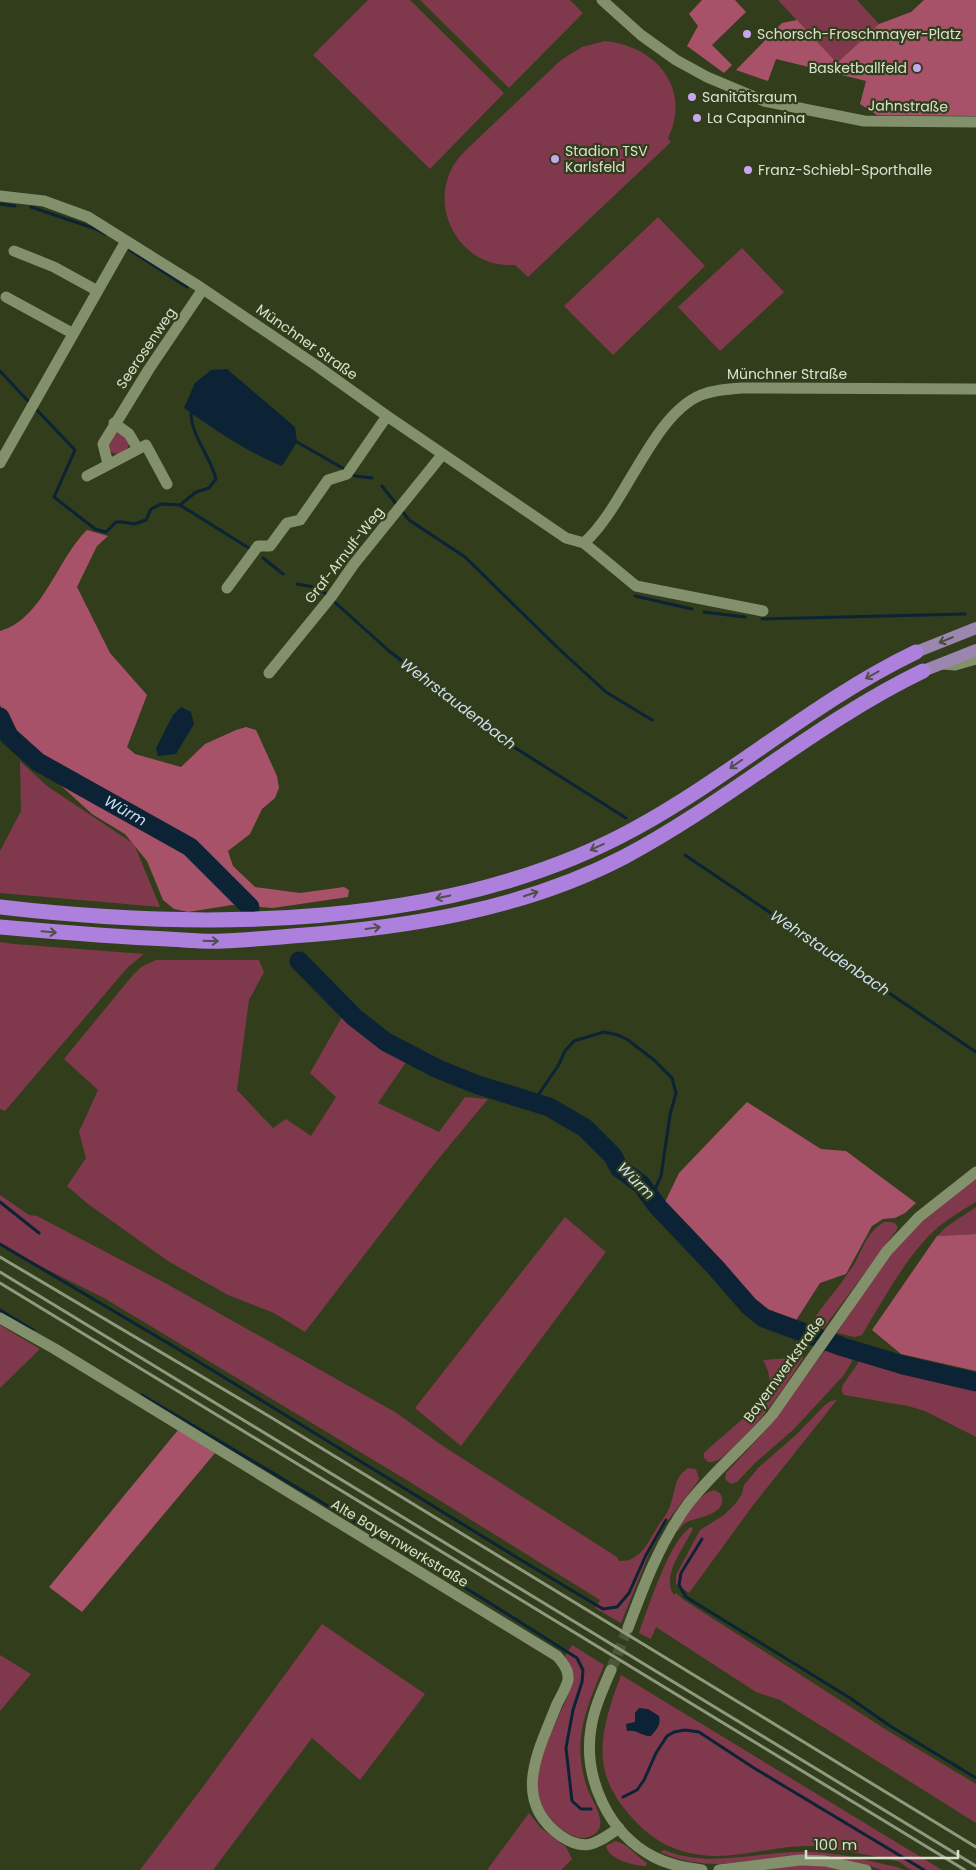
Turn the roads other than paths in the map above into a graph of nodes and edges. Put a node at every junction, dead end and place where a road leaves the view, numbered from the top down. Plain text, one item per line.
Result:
1 (602, 0) edge
2 (976, 122) edge
3 (0, 196) edge
4 (126, 241) junction
5 (14, 251) dead end
6 (96, 290) junction
7 (203, 290) junction
8 (6, 297) dead end
9 (72, 333) junction
10 (976, 389) edge
11 (387, 416) junction
12 (114, 423) junction
13 (138, 449) junction
14 (442, 455) junction
15 (0, 463) edge
16 (108, 464) junction
17 (88, 476) dead end
18 (167, 484) dead end
19 (584, 543) junction
20 (226, 588) dead end
21 (763, 611) dead end
22 (976, 628) edge
23 (976, 650) edge
24 (916, 652) joint
25 (976, 659) edge
26 (940, 663) junction
27 (923, 671) joint
28 (269, 674) dead end
29 (0, 907) edge
30 (0, 927) edge
31 (976, 1172) edge
32 (0, 1318) edge
33 (628, 1628) tunnel mouth
34 (611, 1670) tunnel mouth
35 (619, 1828) junction
36 (702, 1870) edge
37 (719, 1870) edge
38 (866, 1870) edge

1 - 2 street, Jahnstraße
3 - 4 street, Münchner Straße
4 - 6 street
4 - 7 street, Münchner Straße
5 - 6 street
6 - 9 street
7 - 11 street, Münchner Straße
7 - 12 street, Seerosenweg
8 - 9 street
9 - 15 street
10 - 19 street, Münchner Straße
11 - 14 street, Münchner Straße
11 - 20 street
12 - 13 street
12 - 16 street, Seerosenweg
13 - 16 street
13 - 18 street
14 - 19 street, Münchner Straße
14 - 28 street, Graf-Arnulf-Weg
16 - 17 street
19 - 21 street, Münchner Straße
22 -> 24 main road
23 - 26 main road
24 -> 29 highway
25 - 26 street
26 - 27 main road
30 -> 27 highway
31 - 33 street, Bayernwerkstraße
32 - 35 street, Alte Bayernwerkstraße
34 - 35 street
35 - 36 street
37 - 38 street

